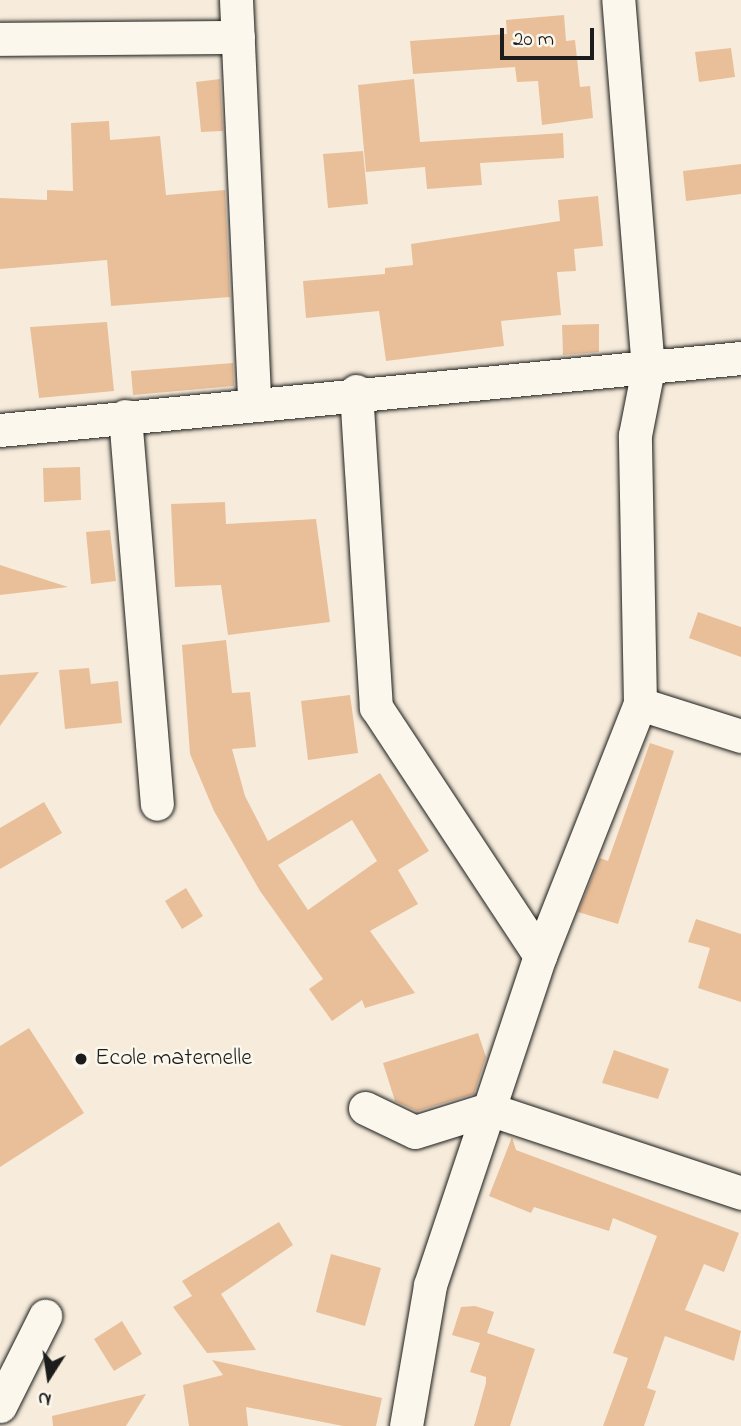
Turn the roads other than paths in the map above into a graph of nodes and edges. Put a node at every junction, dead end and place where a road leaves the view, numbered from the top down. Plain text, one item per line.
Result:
1 (236, 0) edge
2 (618, 0) edge
3 (237, 37) junction
4 (0, 39) edge
5 (741, 358) edge
6 (648, 369) junction
7 (356, 391) junction
8 (254, 403) junction
9 (125, 416) junction
10 (0, 430) edge
11 (640, 705) junction
12 (741, 736) edge
13 (157, 804) dead end
14 (540, 956) junction
15 (365, 1108) dead end
16 (489, 1109) junction
17 (741, 1193) edge
18 (45, 1316) dead end
19 (0, 1406) edge
20 (406, 1426) edge

1 - 3 street
2 - 6 street
3 - 4 street
3 - 8 street
5 - 6 street
6 - 7 street
6 - 11 street
7 - 8 street
7 - 14 street
8 - 9 street
9 - 10 street
9 - 13 street
11 - 12 street
11 - 14 street
14 - 16 street
15 - 16 street
16 - 17 street
16 - 20 street
18 - 19 street

